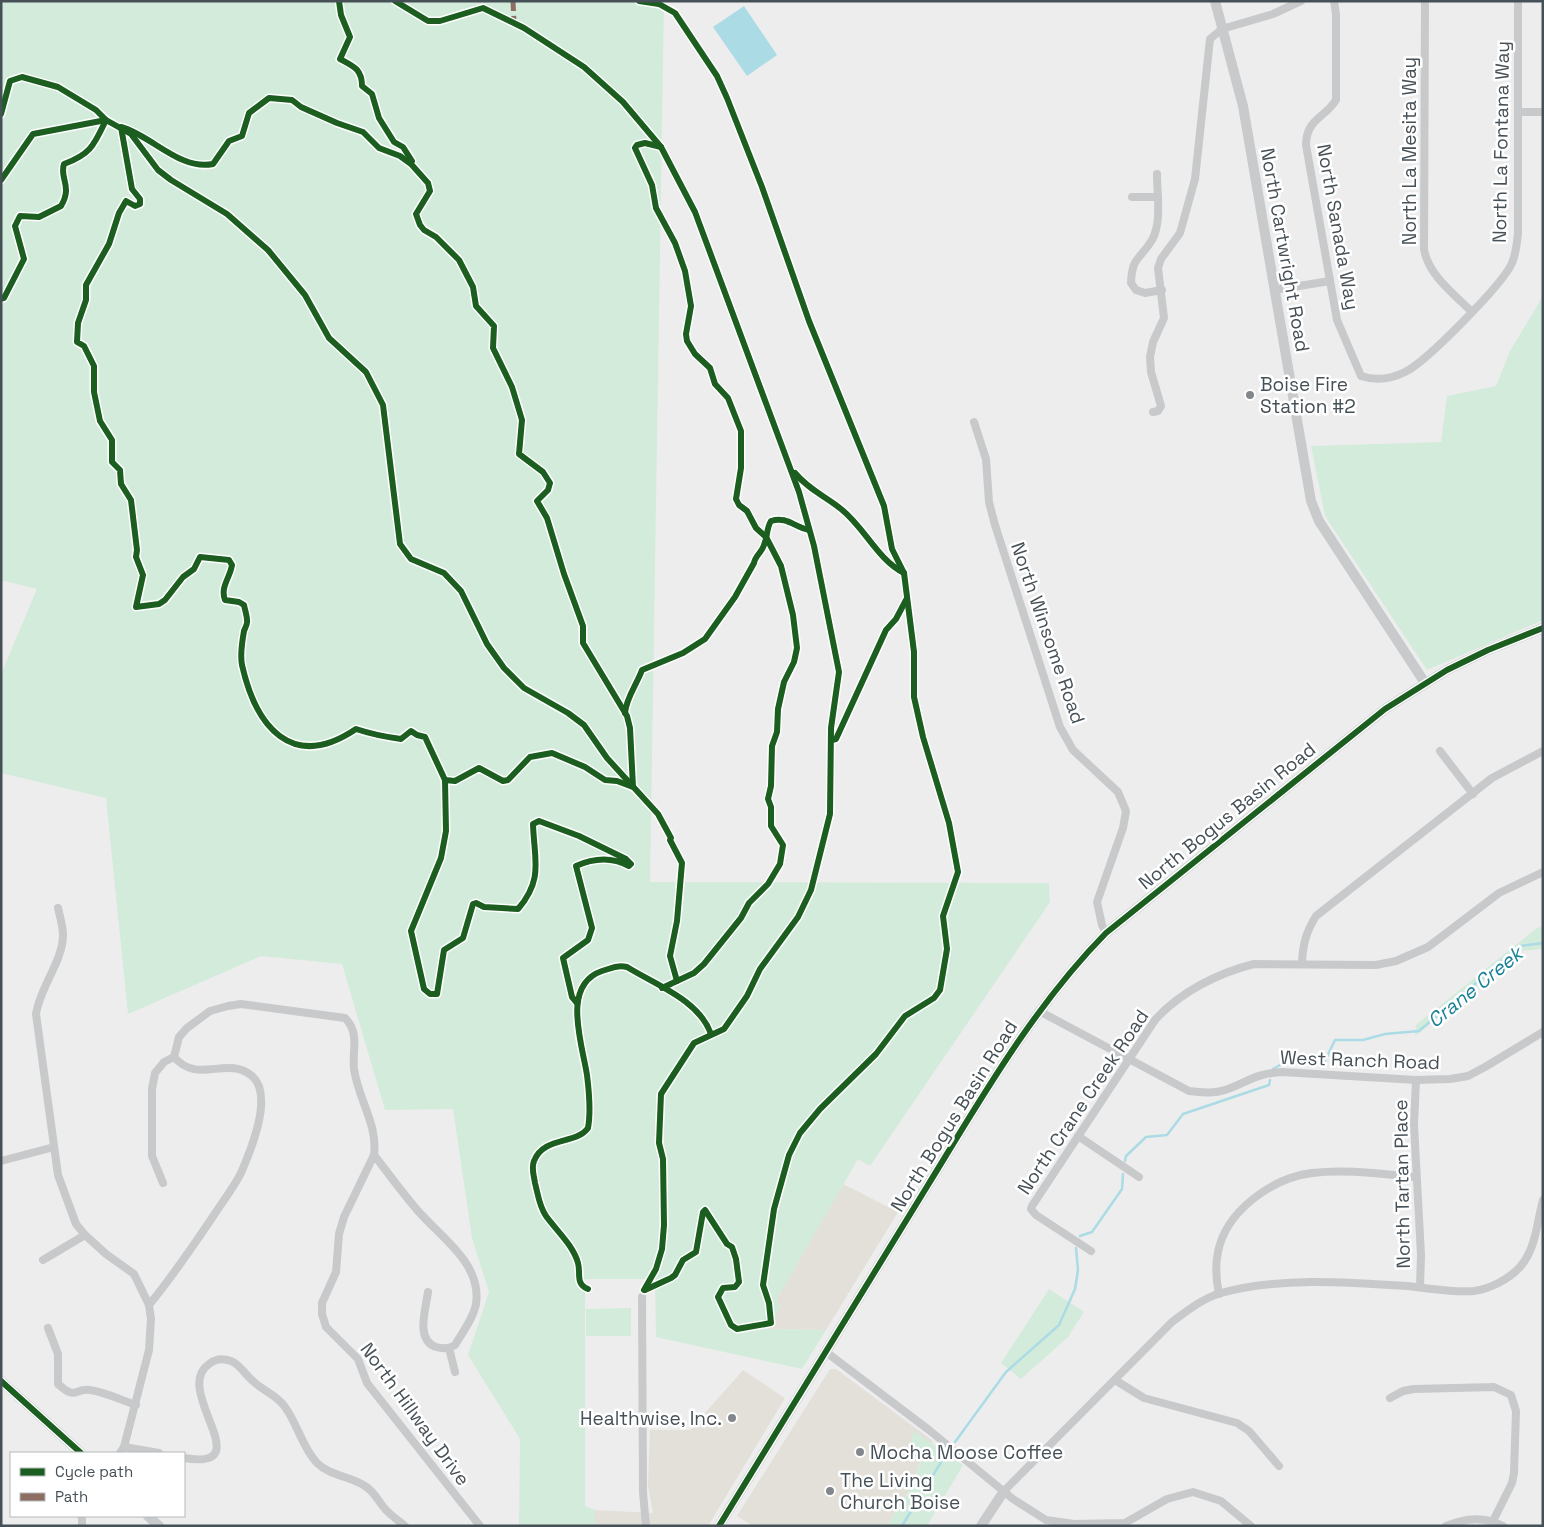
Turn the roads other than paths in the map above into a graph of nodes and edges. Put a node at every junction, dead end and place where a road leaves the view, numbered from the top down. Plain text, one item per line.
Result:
1 (1215, 1) edge
2 (1301, 1) edge
3 (1334, 1) edge
4 (1425, 1) edge
5 (1518, 1) edge
6 (1222, 29) junction
7 (1519, 112) junction
8 (1543, 112) edge
9 (1157, 174) dead end
10 (1132, 197) dead end
11 (1157, 197) junction
12 (1330, 280) junction
13 (1162, 290) junction
14 (1274, 290) junction
15 (1472, 312) junction
16 (1361, 376) joint
17 (1153, 412) dead end
18 (974, 422) dead end
19 (1543, 628) edge
20 (1425, 683) junction
21 (1440, 751) dead end
22 (1543, 751) edge
23 (1473, 794) junction
24 (1543, 872) edge
25 (58, 908) dead end
26 (1106, 932) junction
27 (1302, 962) junction
28 (1038, 1011) junction
29 (1543, 1032) edge
30 (174, 1057) junction
31 (1128, 1059) junction
32 (1416, 1080) junction
33 (1078, 1136) junction
34 (54, 1148) junction
35 (374, 1155) junction
36 (1, 1161) edge
37 (1415, 1177) junction
38 (1139, 1178) dead end
39 (163, 1183) dead end
40 (1543, 1200) edge
41 (85, 1235) junction
42 (1091, 1251) dead end
43 (43, 1260) dead end
44 (1420, 1287) junction
45 (428, 1292) dead end
46 (1219, 1294) junction
47 (642, 1297) dead end
48 (149, 1305) junction
49 (48, 1328) dead end
50 (449, 1348) junction
51 (826, 1352) junction
52 (455, 1372) dead end
53 (1, 1380) edge
54 (1115, 1380) junction
55 (1390, 1398) dead end
56 (136, 1405) junction
57 (122, 1450) edge
58 (79, 1452) edge
59 (147, 1452) edge
60 (185, 1458) edge
61 (1279, 1466) dead end
62 (1004, 1491) junction
63 (149, 1517) edge
64 (1493, 1521) junction
65 (159, 1526) edge
66 (405, 1526) edge
67 (480, 1526) edge
68 (646, 1526) edge
69 (719, 1526) edge
70 (981, 1526) edge
71 (1251, 1526) edge
72 (1446, 1526) edge
73 (1503, 1526) edge

1 - 6 street, North Cartwright Road
2 - 6 street
3 - 12 street, North Sanada Way
4 - 15 street, North La Mesita Way
5 - 7 street, North La Fontana Way
6 - 13 street
6 - 14 street, North Cartwright Road
7 - 8 street
7 - 15 street, North La Fontana Way
9 - 11 street
10 - 11 street
11 - 13 street
12 - 14 street
12 - 16 street, North Sanada Way
13 - 17 street
14 - 20 street, North Cartwright Road
15 - 16 street, North La Fontana Way
18 - 26 street, North Winsome Road
19 - 20 street, North Bogus Basin Road
20 - 26 street, North Bogus Basin Road
21 - 23 street
22 - 23 street
23 - 27 street
24 - 27 street, North Crane Creek Road
25 - 34 street
26 - 28 street, North Bogus Basin Road
27 - 31 street, North Crane Creek Road
28 - 31 street, West Ranch Road
28 - 51 street, North Bogus Basin Road
29 - 32 street, West Ranch Road
30 - 35 street, North Hillway Drive
30 - 39 street
30 - 48 street
31 - 32 street, West Ranch Road
31 - 33 street, North Crane Creek Road
32 - 37 street, North Tartan Place
33 - 38 street
33 - 42 street, North Crane Creek Road
34 - 36 street
34 - 41 street
35 - 50 street
35 - 67 street, North Hillway Drive
37 - 44 street, North Tartan Place
37 - 46 street
40 - 44 street
41 - 43 street
41 - 48 street
44 - 46 street
45 - 50 street
46 - 54 street
47 - 68 street
48 - 56 street
49 - 56 street
50 - 52 street
51 - 62 street
51 - 69 street, North Bogus Basin Road
53 - 58 street
54 - 61 street
54 - 62 street
55 - 64 street
56 - 57 street
57 - 59 street
60 - 66 street
62 - 70 street
62 - 71 street
63 - 65 street
64 - 72 street
64 - 73 street

